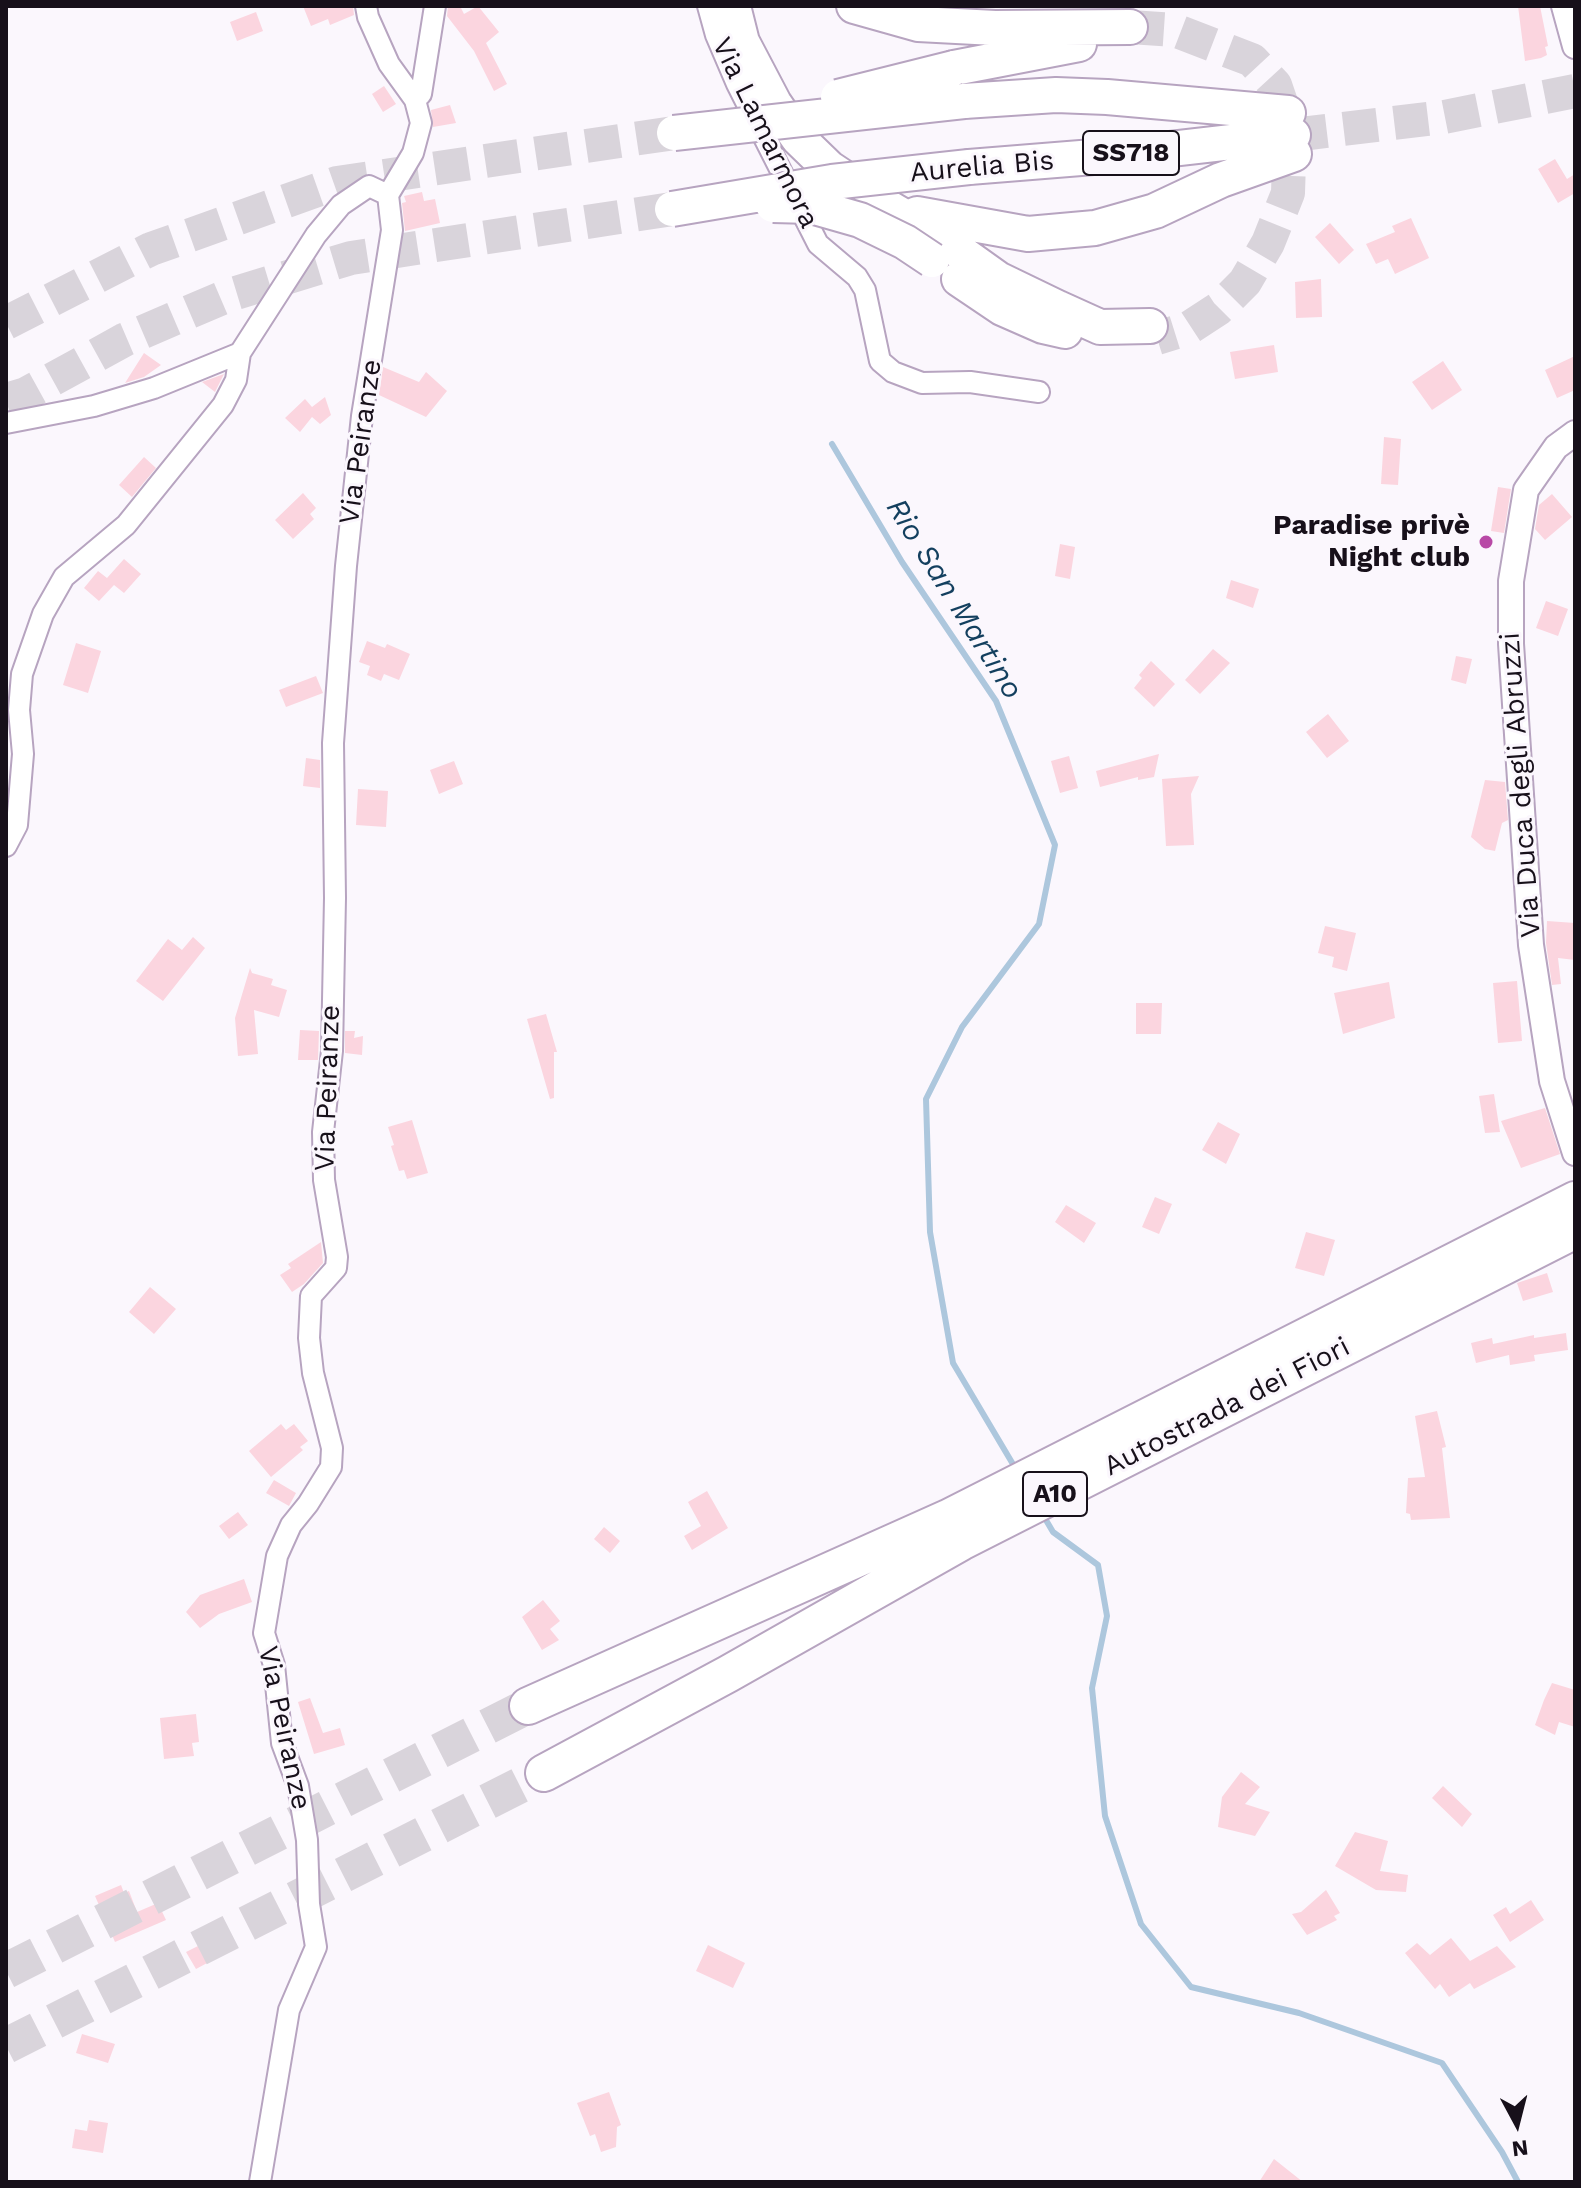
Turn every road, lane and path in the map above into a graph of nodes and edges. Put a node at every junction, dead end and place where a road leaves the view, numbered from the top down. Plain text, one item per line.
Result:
1 (366, 6) edge
2 (435, 6) edge
3 (708, 6) edge
4 (733, 6) edge
5 (854, 6) edge
6 (1564, 6) edge
7 (1575, 46) edge
8 (415, 100) junction
9 (1292, 134) junction
10 (388, 195) junction
11 (889, 208) junction
12 (240, 353) junction
13 (1039, 392) dead end
14 (6, 423) edge
15 (1575, 433) edge
16 (6, 846) edge
17 (1575, 1153) edge
18 (1575, 1200) edge
19 (1575, 1230) edge
20 (528, 1706) tunnel mouth
21 (544, 1773) tunnel mouth
22 (260, 2182) edge

1 - 8 street
2 - 8 street
3 - 13 street, Via Lamarmora
4 - 11 highway
5 - 9 highway, SS718, bridge
6 - 7 street
8 - 10 street
9 - 11 highway
9 - 11 highway, Aurelia Bis / SS718, bridge
10 - 12 street
10 - 22 street, Via Peiranze
12 - 14 street
12 - 16 street
15 - 17 street, Via Duca degli Abruzzi
18 - 20 highway, Autostrada dei Fiori / A10
19 - 21 highway, Autostrada dei Fiori / A10

